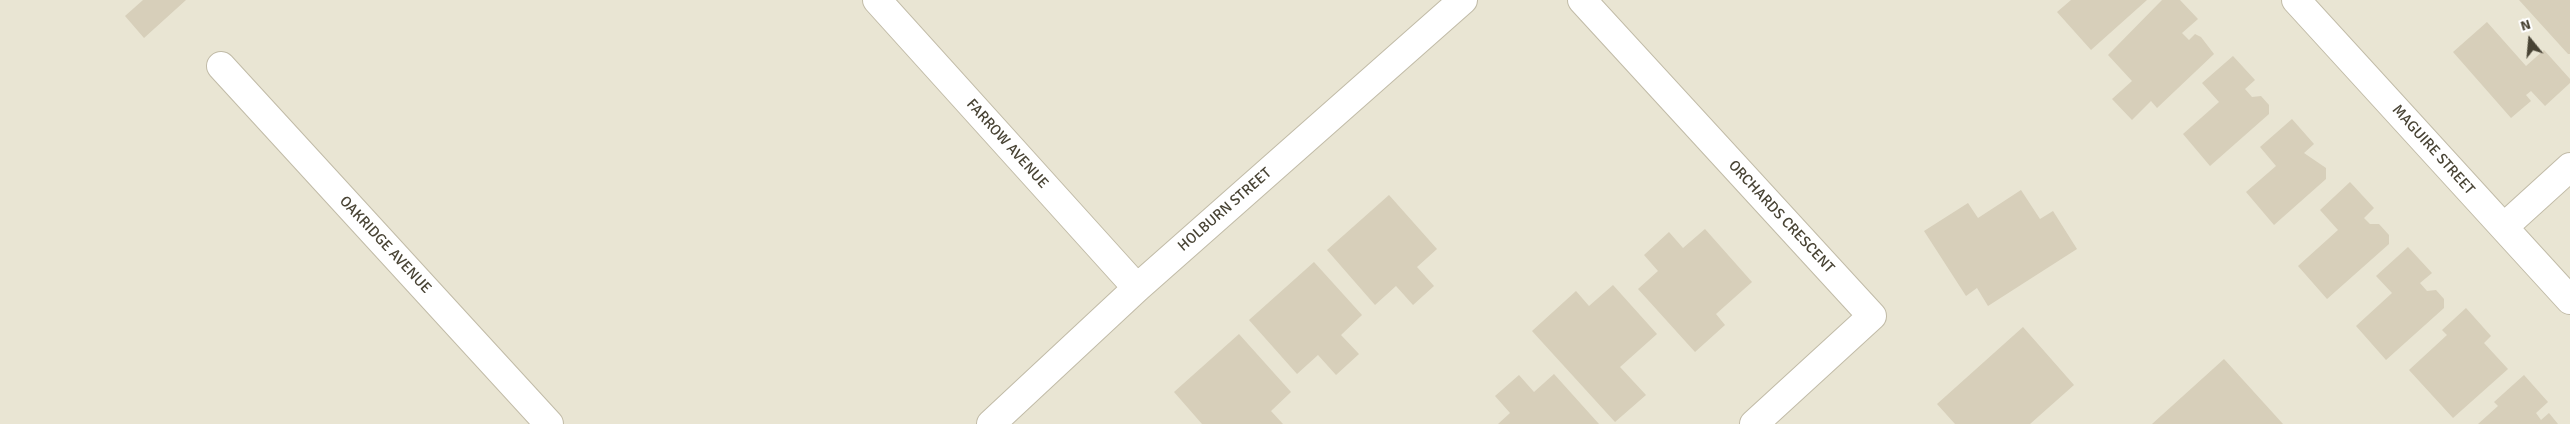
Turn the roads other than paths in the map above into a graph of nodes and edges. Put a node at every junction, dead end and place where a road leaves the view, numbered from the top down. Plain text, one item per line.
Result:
1 (877, 0) edge
2 (1463, 0) edge
3 (1582, 0) edge
4 (2296, 0) edge
5 (221, 66) dead end
6 (2570, 167) edge
7 (2504, 227) junction
8 (1137, 288) junction
9 (2570, 300) edge
10 (549, 424) edge
11 (991, 424) edge
12 (1754, 424) edge

1 - 8 street, FARROW AVENUE
2 - 8 street, HOLBURN STREET
3 - 12 street, ORCHARDS CRESCENT
4 - 7 street, MAGUIRE STREET
5 - 10 street, OAKRIDGE AVENUE
6 - 7 street
7 - 9 street, MAGUIRE STREET
8 - 11 street, HOLBURN STREET

